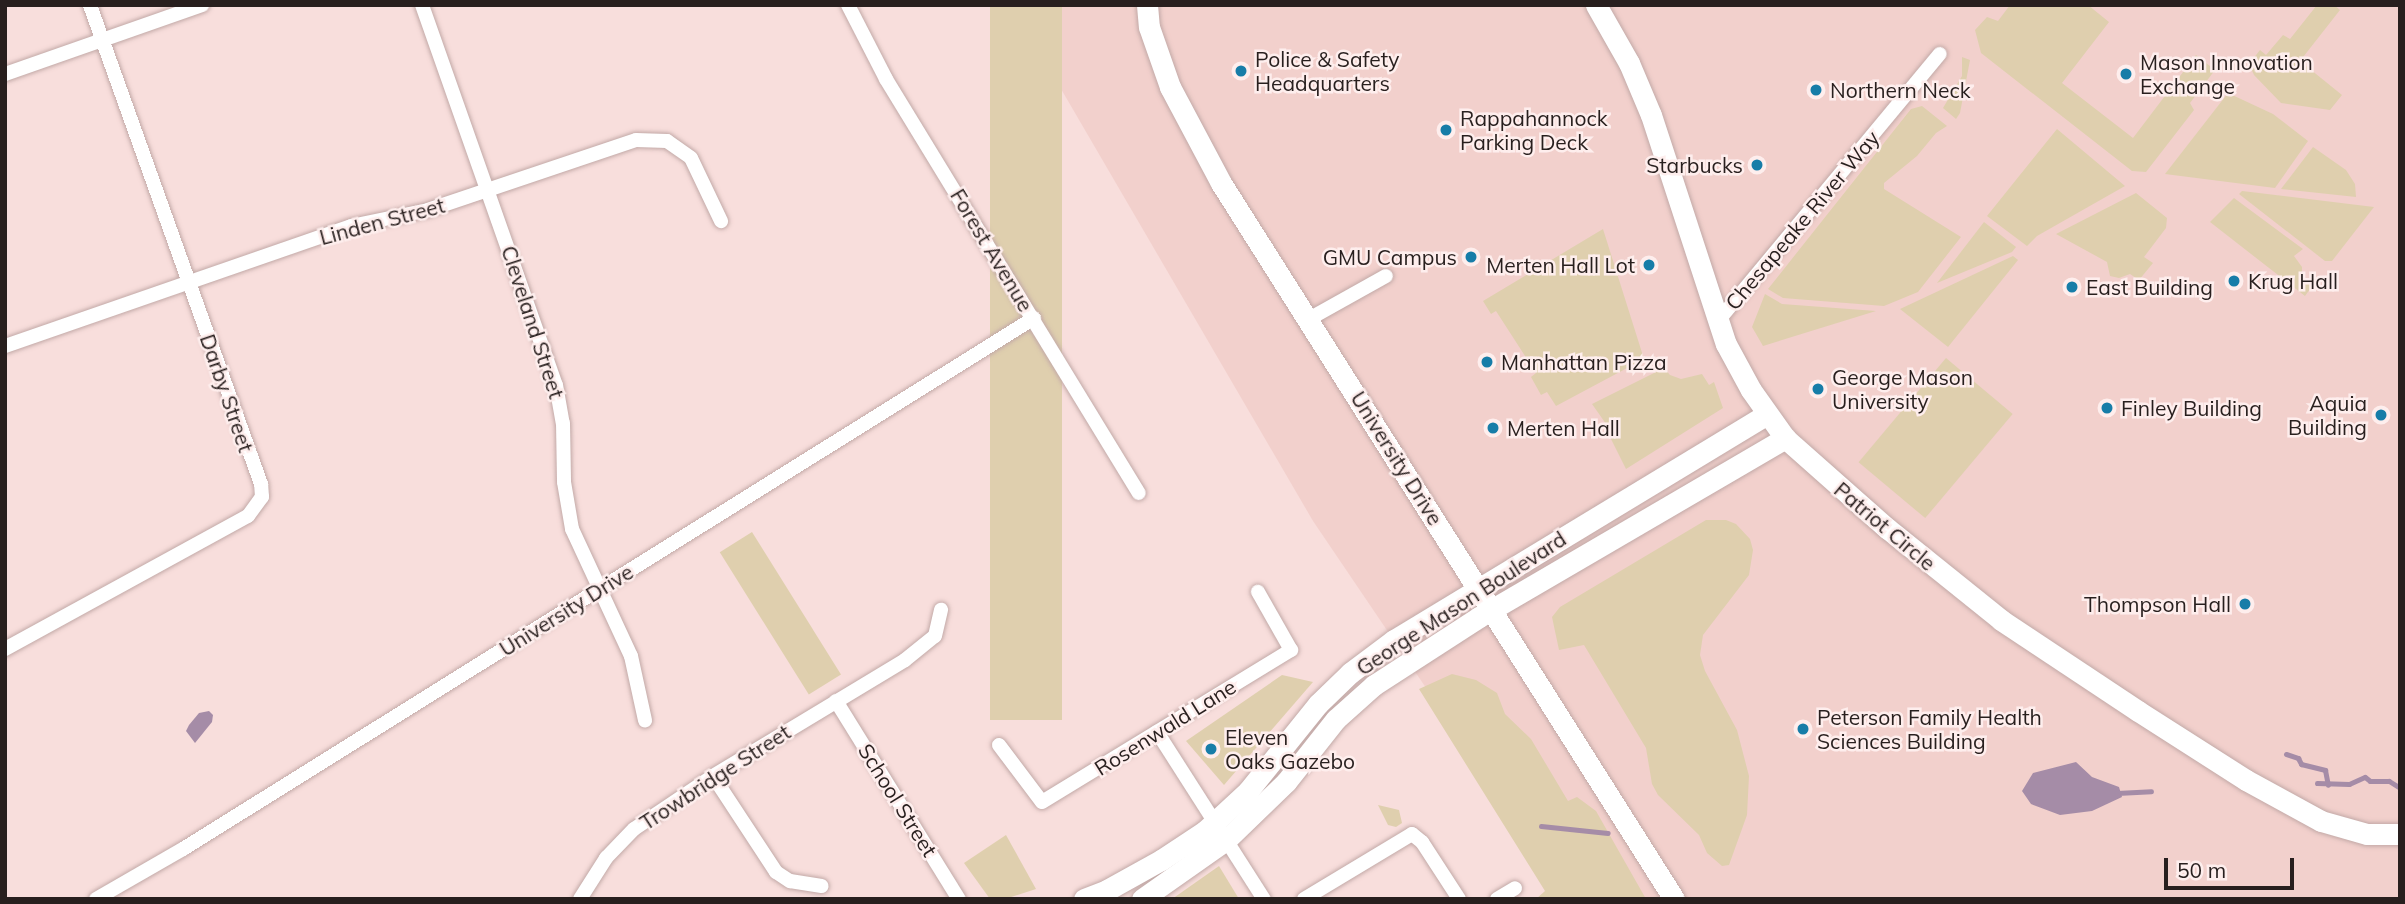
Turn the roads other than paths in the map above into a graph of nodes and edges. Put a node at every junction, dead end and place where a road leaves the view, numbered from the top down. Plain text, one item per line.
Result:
1 (90, 5) edge
2 (202, 5) edge
3 (422, 5) edge
4 (848, 5) edge
5 (1147, 5) edge
6 (1596, 5) edge
7 (102, 40) junction
8 (1940, 54) dead end
9 (5, 74) edge
10 (489, 191) junction
11 (720, 221) dead end
12 (1385, 276) dead end
13 (189, 283) junction
14 (1034, 318) junction
15 (1310, 319) junction
16 (1718, 321) junction
17 (5, 346) edge
18 (1767, 414) junction
19 (1786, 438) junction
20 (1139, 493) dead end
21 (1479, 588) junction
22 (598, 590) junction
23 (1258, 592) dead end
24 (1492, 609) junction
25 (941, 610) dead end
26 (5, 649) edge
27 (836, 701) junction
28 (645, 720) dead end
29 (1157, 732) junction
30 (999, 745) dead end
31 (713, 776) junction
32 (1222, 830) junction
33 (2400, 834) edge
34 (822, 886) dead end
35 (1514, 888) dead end
36 (96, 899) edge
37 (580, 899) edge
38 (960, 899) edge
39 (1084, 899) edge
40 (1142, 899) edge
41 (1264, 899) edge
42 (1304, 899) edge
43 (1459, 899) edge
44 (1497, 899) edge
45 (1674, 899) edge

1 - 7 street, Darby Street
2 - 7 street
3 - 10 street, Cleveland Street
4 - 14 street, Forest Avenue
5 - 15 street, University Drive
6 - 16 street, Patriot Circle
7 - 9 street
7 - 13 street, Darby Street
8 - 16 street, Chesapeake River Way
10 - 11 street, Linden Street
10 - 13 street, Linden Street
10 - 22 street, Cleveland Street
12 - 15 street
13 - 17 street, Linden Street
13 - 26 street, Darby Street
14 - 20 street, Forest Avenue
14 - 22 street, University Drive
15 - 21 street, University Drive
16 - 18 street, Patriot Circle
18 - 19 street, Patriot Circle
18 - 21 street, George Mason Boulevard
19 - 24 street, George Mason Boulevard
19 - 33 street, Patriot Circle
21 - 24 street, University Drive
21 - 32 street, George Mason Boulevard
22 - 28 street, Cleveland Street
22 - 36 street, University Drive
23 - 29 street, Rosenwald Lane
24 - 32 street, George Mason Boulevard
24 - 45 street, University Drive
25 - 27 street, Trowbridge Street
27 - 31 street, Trowbridge Street
27 - 38 street, School Street
29 - 30 street, Rosenwald Lane
29 - 32 street
31 - 34 street
31 - 37 street, Trowbridge Street
32 - 39 street, George Mason Boulevard
32 - 40 street, George Mason Boulevard
32 - 41 street
35 - 44 street
42 - 43 street

